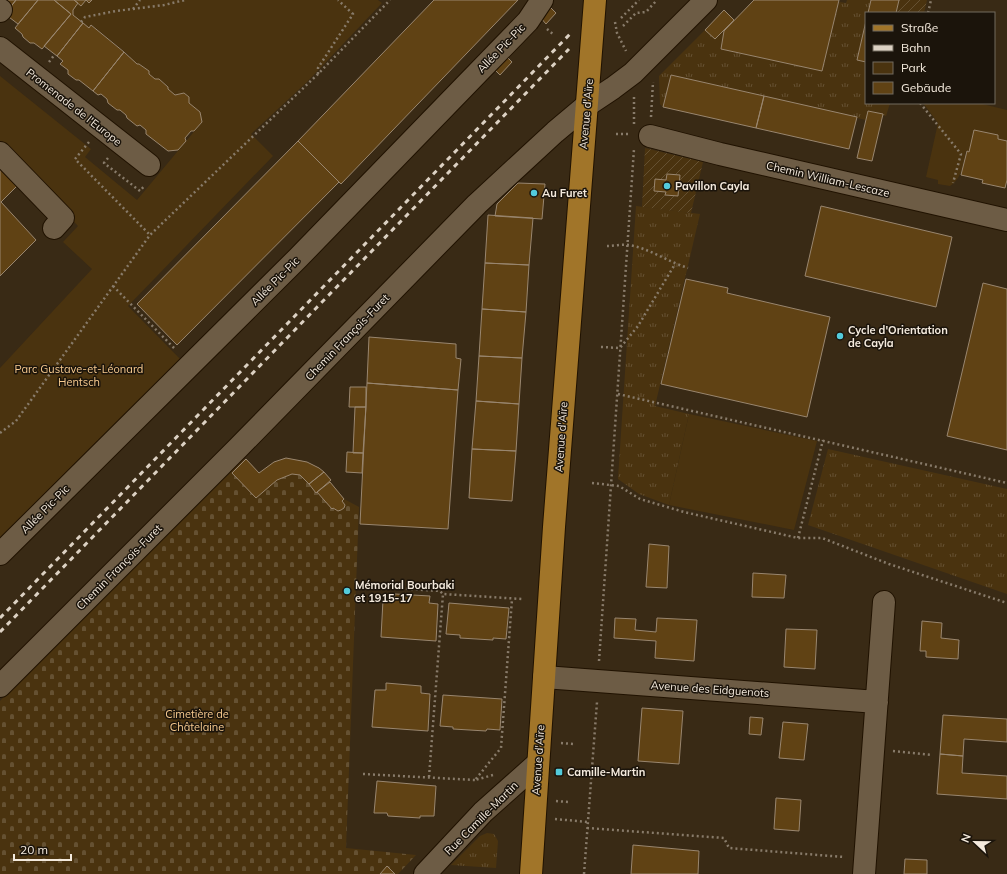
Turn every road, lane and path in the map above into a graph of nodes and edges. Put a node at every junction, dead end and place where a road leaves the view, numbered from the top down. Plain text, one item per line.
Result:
1 (140, 0) edge
2 (185, 0) edge
3 (338, 0) edge
4 (390, 0) edge
5 (542, 0) edge
6 (595, 0) edge
7 (639, 0) edge
8 (657, 0) edge
9 (706, 0) edge
10 (931, 0) edge
11 (133, 9) junction
12 (928, 12) edge
13 (615, 17) dead end
14 (622, 18) dead end
15 (81, 22) dead end
16 (623, 26) dead end
17 (0, 48) edge
18 (318, 74) junction
19 (643, 75) junction
20 (921, 104) edge
21 (586, 106) junction
22 (639, 135) junction
23 (89, 141) dead end
24 (0, 153) edge
25 (149, 166) dead end
26 (953, 183) dead end
27 (1007, 220) edge
28 (54, 228) dead end
29 (150, 235) junction
30 (628, 244) junction
31 (607, 246) dead end
32 (675, 264) junction
33 (688, 268) dead end
34 (114, 286) junction
35 (601, 347) dead end
36 (620, 348) junction
37 (192, 365) junction
38 (618, 394) junction
39 (0, 433) edge
40 (823, 440) junction
41 (592, 483) dead end
42 (1007, 483) edge
43 (611, 484) junction
44 (798, 538) junction
45 (0, 554) edge
46 (376, 587) dead end
47 (443, 594) junction
48 (512, 599) junction
49 (522, 599) dead end
50 (884, 602) dead end
51 (1007, 603) edge
52 (544, 677) junction
53 (598, 682) junction
54 (0, 686) edge
55 (877, 702) junction
56 (561, 743) dead end
57 (573, 744) dead end
58 (873, 749) junction
59 (932, 755) dead end
60 (538, 764) junction
61 (363, 774) dead end
62 (499, 774) dead end
63 (428, 777) junction
64 (475, 780) junction
65 (556, 801) dead end
66 (568, 802) dead end
67 (534, 817) junction
68 (588, 822) junction
69 (587, 828) junction
70 (864, 866) edge
71 (425, 874) edge
72 (530, 874) edge
73 (584, 874) edge

1 - 11 path
2 - 11 path
3 - 18 path
4 - 18 path
5 - 37 street, Allée Pic-Pic
6 - 21 main road, Avenue d'Aïre
7 - 14 path
8 - 16 path
9 - 19 street, Chemin François-Furet
10 - 12 path
11 - 15 path
13 - 19 path
17 - 25 street, Promenade de l'Europe
18 - 29 path
19 - 21 street, Chemin François-Furet
19 - 22 path
19 - 22 path
20 - 26 path
21 - 52 main road, Avenue d'Aïre
21 - 54 street, Chemin François-Furet
22 - 27 street, Chemin William-Lescaze
22 - 30 path
23 - 29 path
24 - 28 street
29 - 34 path
30 - 31 path
30 - 32 path
30 - 36 path
32 - 33 path
32 - 36 path
34 - 37 path
34 - 39 path
35 - 36 path
36 - 38 path
37 - 45 street, Allée Pic-Pic
38 - 40 path
38 - 43 path
40 - 42 path
40 - 44 path
41 - 43 path
43 - 44 path
43 - 53 path
44 - 51 path
46 - 47 path
47 - 48 path
47 - 63 path
48 - 49 path
48 - 64 path
50 - 55 street
52 - 53 street, Avenue des Eidguenots
52 - 60 main road, Avenue d'Aïre
53 - 55 street, Avenue des Eidguenots
53 - 68 path
55 - 58 street
56 - 57 path
58 - 59 path
58 - 70 street
60 - 67 main road, Avenue d'Aïre
60 - 71 street, Rue Camille-Martin
61 - 63 path
62 - 64 path
63 - 64 path
65 - 66 path
67 - 68 path
67 - 72 main road, Avenue d'Aïre
68 - 69 path
69 - 70 path
69 - 73 path

